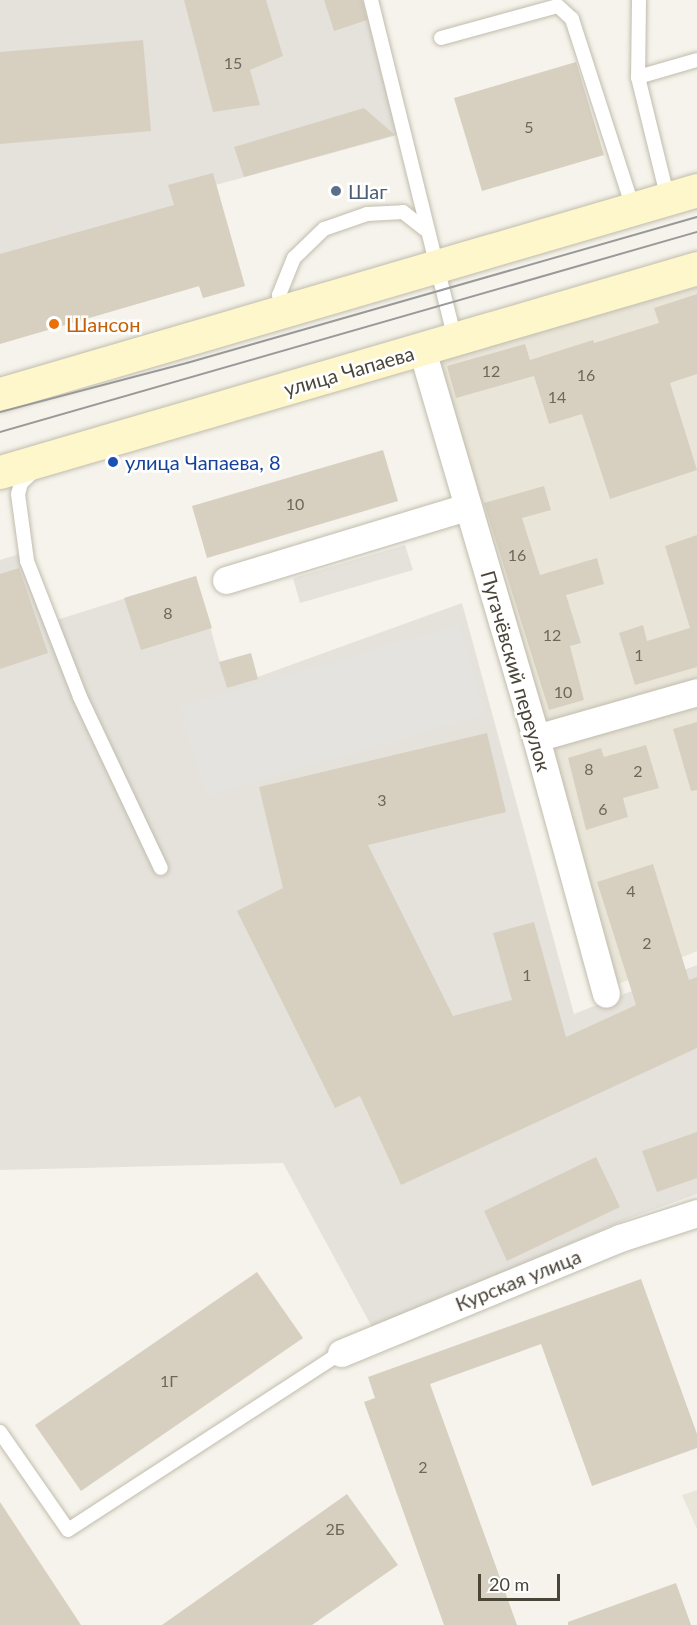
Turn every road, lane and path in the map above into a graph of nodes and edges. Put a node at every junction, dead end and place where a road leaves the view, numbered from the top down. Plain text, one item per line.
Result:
1 (371, 0) edge
2 (639, 0) edge
3 (441, 38) dead end
4 (697, 60) edge
5 (638, 77) junction
6 (682, 195) edge
7 (633, 208) junction
8 (426, 231) junction
9 (436, 264) junction
10 (697, 268) edge
11 (284, 311) junction
12 (455, 339) junction
13 (422, 350) junction
14 (0, 394) edge
15 (44, 460) junction
16 (0, 472) edge
17 (467, 507) junction
18 (226, 580) dead end
19 (697, 692) edge
20 (536, 738) junction
21 (161, 868) dead end
22 (606, 994) dead end
23 (697, 1213) edge
24 (341, 1353) joint
25 (0, 1432) edge

1 - 8 lane
2 - 5 lane
3 - 7 lane
4 - 5 lane
5 - 6 lane
6 - 7 main road
7 - 9 main road
8 - 9 lane
8 - 11 lane
9 - 11 main road
9 - 12 lane
10 - 12 main road, улица Чапаева
11 - 14 main road
12 - 13 main road, улица Чапаева
13 - 15 main road, улица Чапаева
13 - 17 street, Пугачёвский переулок
15 - 16 main road, улица Чапаева
15 - 21 lane
17 - 18 street
17 - 20 street, Пугачёвский переулок
19 - 20 street
20 - 22 street, Пугачёвский переулок
23 - 24 street, Курская улица
24 - 25 lane

